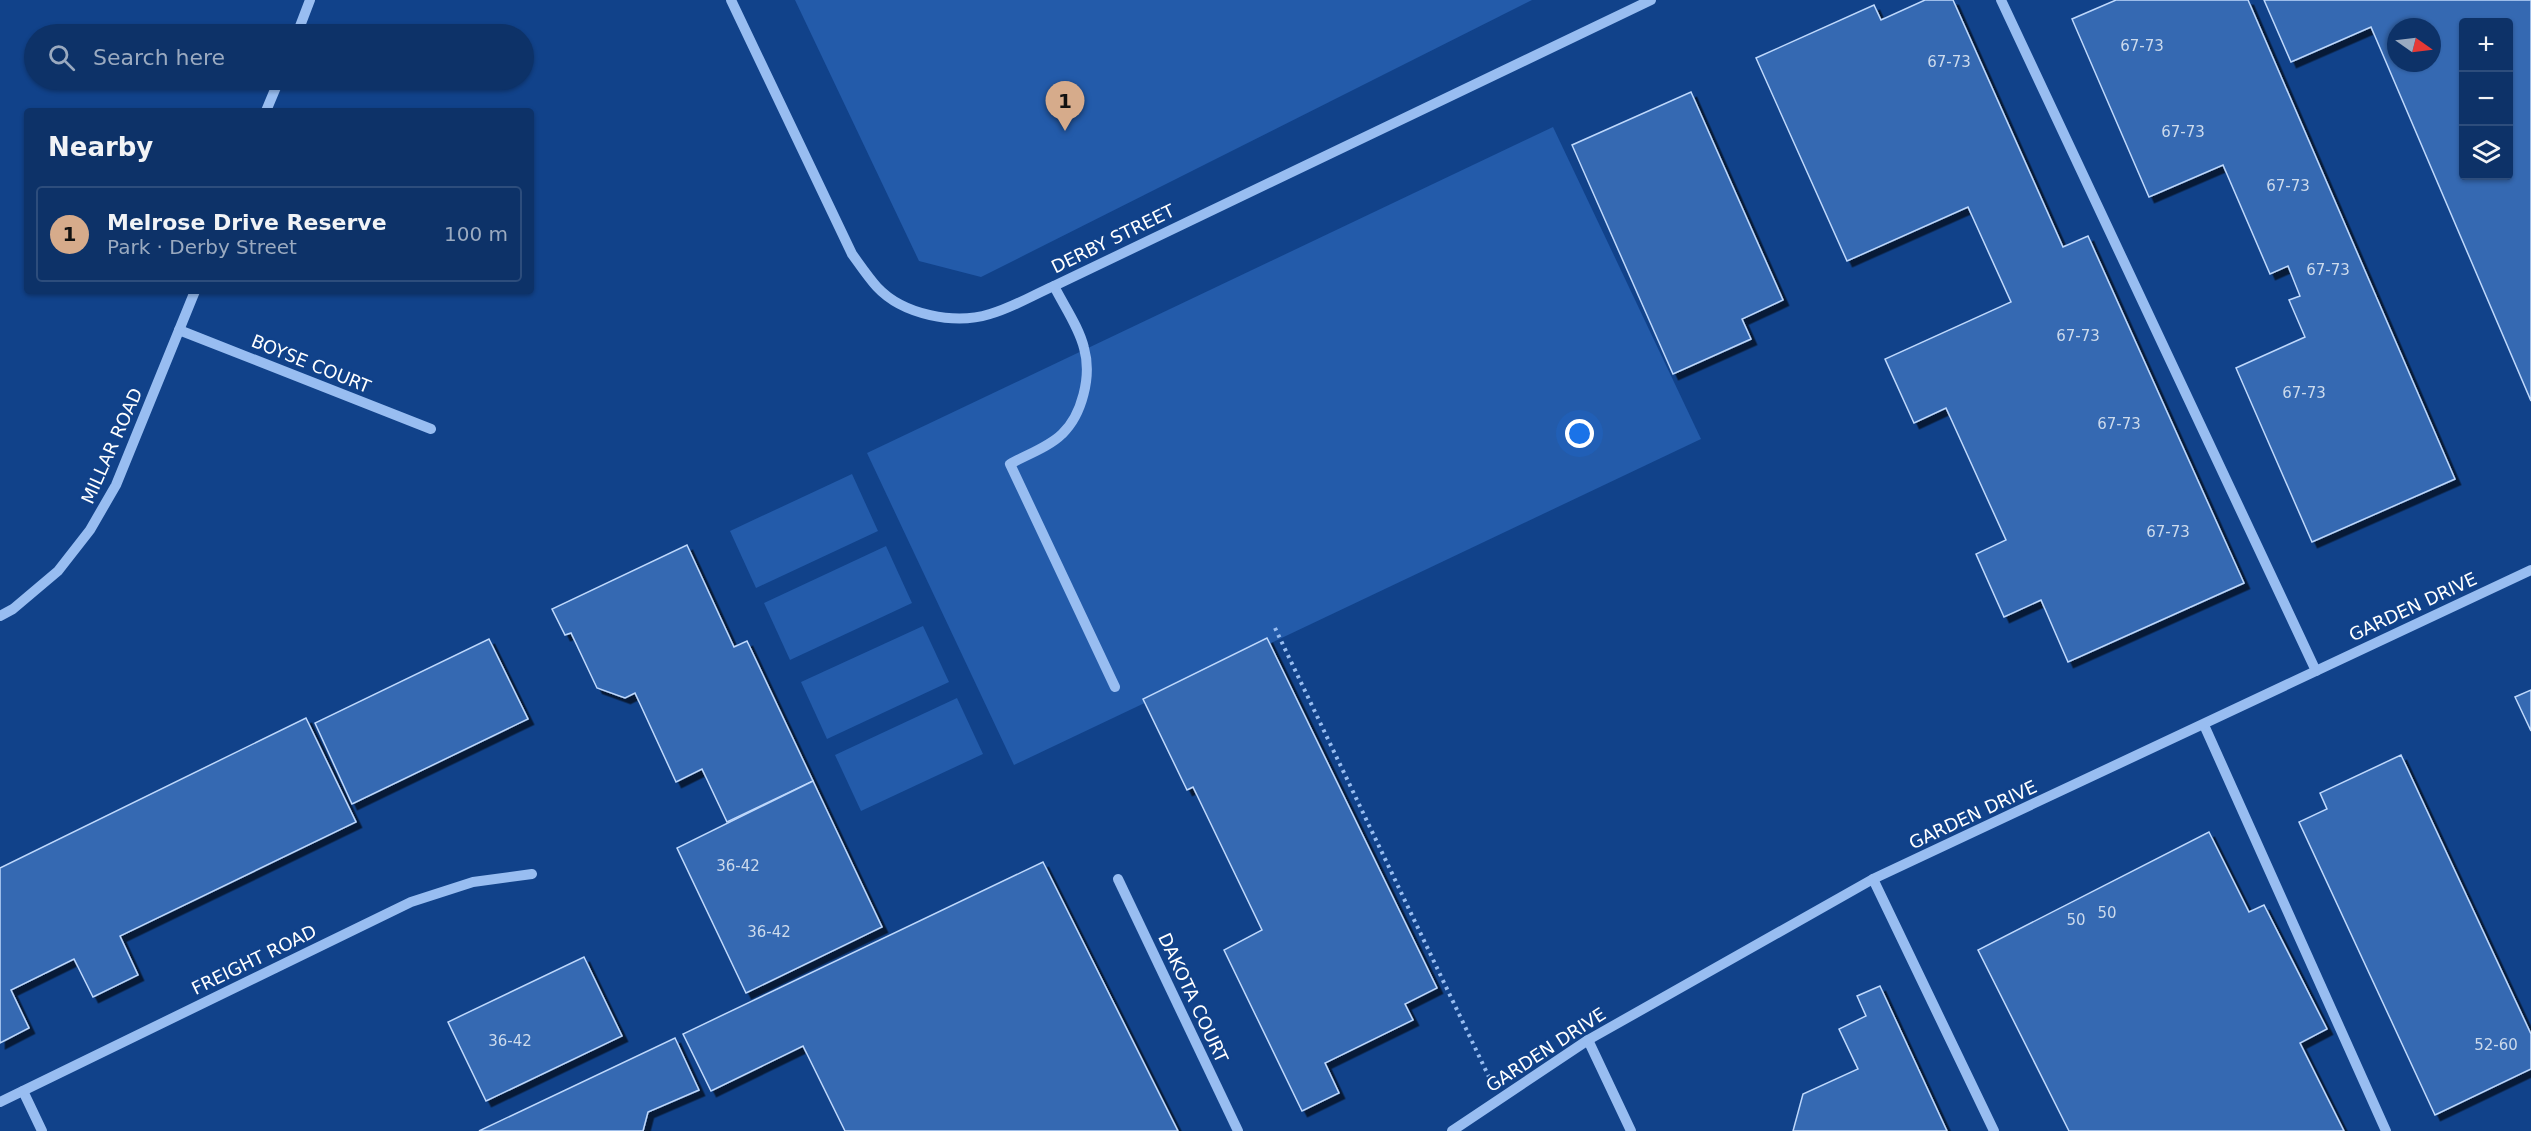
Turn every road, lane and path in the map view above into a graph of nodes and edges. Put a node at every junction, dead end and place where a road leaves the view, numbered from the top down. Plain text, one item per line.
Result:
1 (310, 0) edge
2 (731, 0) edge
3 (1651, 0) edge
4 (2001, 0) edge
5 (301, 24) edge
6 (275, 90) edge
7 (267, 108) edge
8 (1054, 286) junction
9 (194, 294) edge
10 (179, 330) junction
11 (431, 429) dead end
12 (2531, 570) edge
13 (0, 616) edge
14 (1275, 628) dead end
15 (2316, 671) junction
16 (1115, 687) dead end
17 (2204, 725) junction
18 (532, 874) dead end
19 (1118, 879) dead end
20 (1873, 879) junction
21 (1588, 1040) junction
22 (23, 1091) junction
23 (1499, 1100) junction
24 (0, 1102) edge
25 (42, 1131) edge
26 (1238, 1131) edge
27 (1452, 1131) edge
28 (1631, 1131) edge
29 (1994, 1131) edge
30 (2386, 1131) edge

1 - 5 street
2 - 8 street, DERBY STREET
3 - 8 street, DERBY STREET
4 - 15 street
6 - 7 street
8 - 16 street
9 - 10 street, MILLAR ROAD
10 - 11 street, BOYSE COURT
10 - 13 street, MILLAR ROAD
12 - 15 street, GARDEN DRIVE
14 - 23 path
15 - 17 street, GARDEN DRIVE
17 - 20 street, GARDEN DRIVE
17 - 30 street
18 - 22 street, FREIGHT ROAD
19 - 26 street, DAKOTA COURT
20 - 21 street, GARDEN DRIVE
20 - 29 street
21 - 23 street, GARDEN DRIVE
21 - 28 street
22 - 24 street, FREIGHT ROAD
22 - 25 street
23 - 27 street, GARDEN DRIVE

